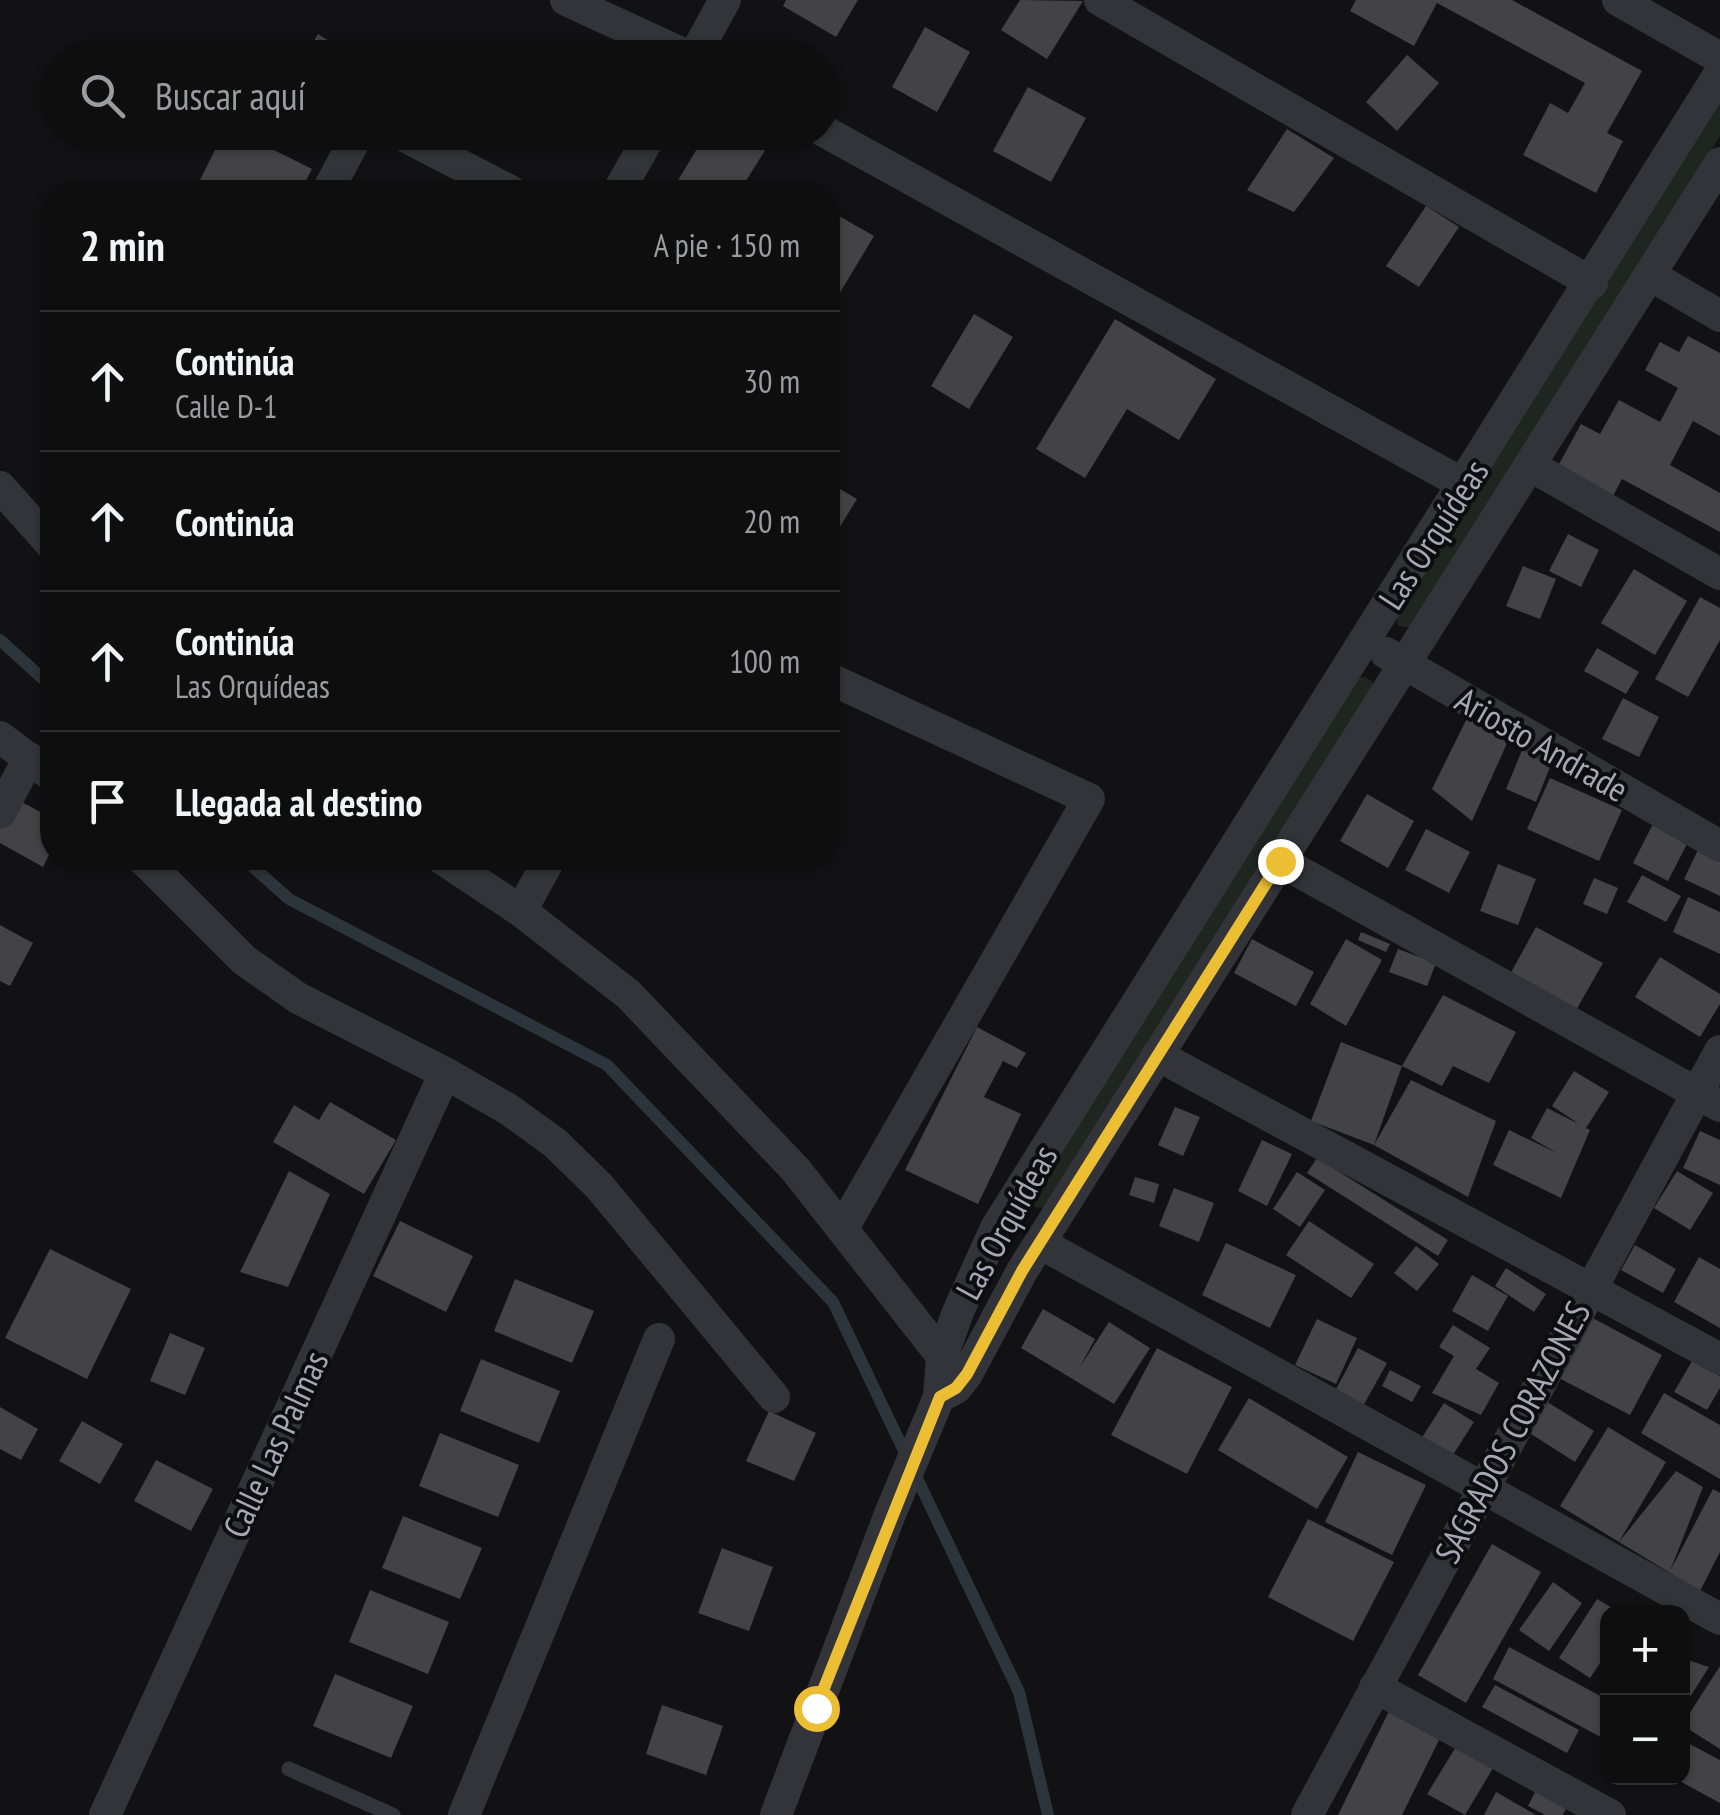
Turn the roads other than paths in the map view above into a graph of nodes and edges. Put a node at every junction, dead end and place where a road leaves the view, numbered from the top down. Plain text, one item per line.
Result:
1 (566, 0) edge
2 (725, 0) edge
3 (1100, 0) edge
4 (1618, 0) edge
5 (653, 40) edge
6 (702, 40) edge
7 (1720, 58) edge
8 (1720, 73) edge
9 (840, 140) edge
10 (350, 150) edge
11 (432, 150) edge
12 (642, 150) edge
13 (1720, 162) edge
14 (333, 180) edge
15 (489, 180) edge
16 (625, 180) edge
17 (1650, 275) junction
18 (1592, 283) junction
19 (1720, 316) edge
20 (1531, 466) junction
21 (1465, 484) junction
22 (0, 487) edge
23 (40, 532) edge
24 (1720, 574) edge
25 (1365, 641) junction
26 (1405, 664) junction
27 (840, 684) edge
28 (0, 737) edge
29 (40, 766) edge
30 (40, 768) edge
31 (0, 812) edge
32 (1720, 846) edge
33 (1280, 861) junction
34 (155, 870) edge
35 (459, 870) edge
36 (543, 870) edge
37 (521, 911) junction
38 (1720, 1051) edge
39 (1157, 1055) junction
40 (446, 1074) junction
41 (1708, 1099) edge
42 (844, 1226) junction
43 (1040, 1243) junction
44 (1590, 1287) junction
45 (659, 1339) dead end
46 (942, 1356) junction
47 (1720, 1359) edge
48 (940, 1397) junction
49 (774, 1398) dead end
50 (1481, 1489) junction
51 (1720, 1619) edge
52 (1375, 1687) junction
53 (289, 1768) dead end
54 (106, 1815) edge
55 (393, 1815) edge
56 (464, 1815) edge
57 (776, 1815) edge
58 (1308, 1815) edge
59 (1610, 1815) edge

1 - 5 street
2 - 6 street
3 - 18 street
4 - 7 street
8 - 18 street, Las Orquídeas
9 - 21 street
10 - 14 street
11 - 15 street
12 - 16 street
13 - 17 street, Las Orquídeas
17 - 19 street
17 - 20 street, Las Orquídeas
18 - 21 street, Las Orquídeas
20 - 24 street
20 - 26 street, Las Orquídeas
21 - 25 street, Las Orquídeas
22 - 23 street
25 - 26 street, Ariosto Andrade
25 - 46 street, Las Orquídeas
26 - 32 street, Ariosto Andrade
26 - 33 street, Las Orquídeas
27 - 42 street
28 - 29 street
30 - 31 street
33 - 39 street, Las Orquídeas
33 - 41 street
34 - 40 street
35 - 37 street
36 - 37 street
37 - 42 street
38 - 41 street, SAGRADOS CORAZONES
39 - 43 street, Las Orquídeas
39 - 44 street
40 - 49 street
40 - 54 street, Calle Las Palmas
41 - 44 street, SAGRADOS CORAZONES
42 - 46 street
43 - 48 street, Las Orquídeas
43 - 50 street
44 - 47 street
44 - 50 street, SAGRADOS CORAZONES
45 - 56 street
46 - 48 street, Las Orquídeas
48 - 57 street
50 - 51 street
50 - 52 street, SAGRADOS CORAZONES
52 - 58 street, SAGRADOS CORAZONES
52 - 59 street
53 - 55 lane

